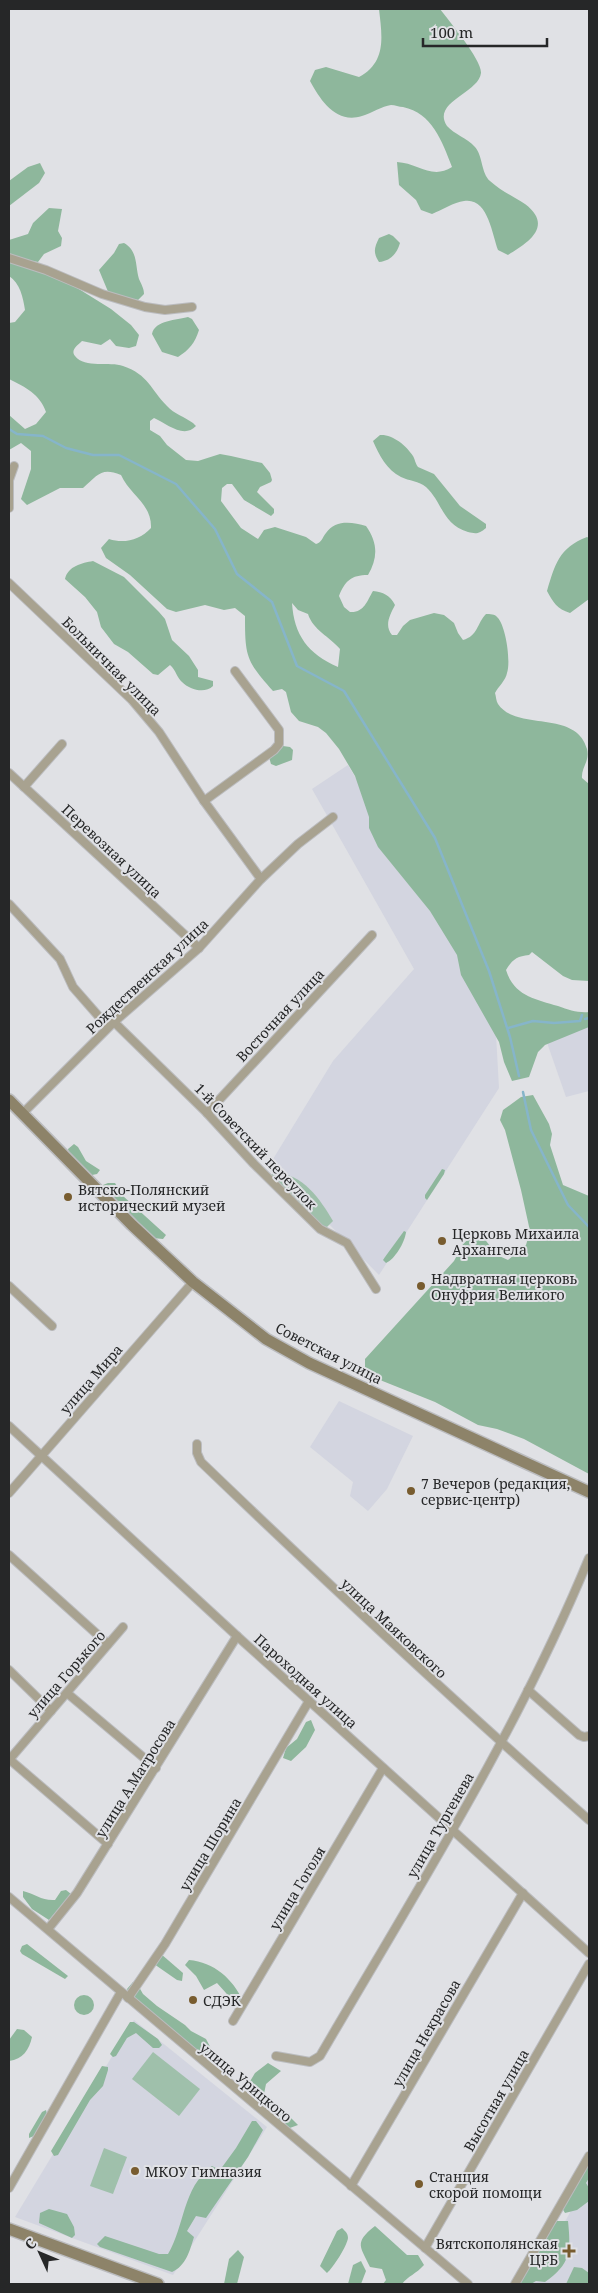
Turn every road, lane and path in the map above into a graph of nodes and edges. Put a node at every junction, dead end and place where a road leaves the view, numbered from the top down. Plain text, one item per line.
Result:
1 (9, 258) edge
2 (192, 307) dead end
3 (14, 466) dead end
4 (9, 508) edge
5 (9, 583) edge
6 (235, 670) dead end
7 (62, 744) dead end
8 (9, 773) edge
9 (24, 787) junction
10 (204, 801) junction
11 (333, 816) dead end
12 (261, 879) junction
13 (9, 904) edge
14 (372, 935) dead end
15 (199, 948) junction
16 (111, 1024) junction
17 (9, 1100) edge
18 (207, 1113) junction
19 (22, 1114) junction
20 (193, 1282) junction
21 (9, 1286) edge
22 (376, 1289) dead end
23 (52, 1326) dead end
24 (9, 1426) edge
25 (197, 1444) dead end
26 (41, 1456) junction
27 (589, 1492) edge
28 (9, 1493) edge
29 (9, 1555) edge
30 (589, 1558) edge
31 (123, 1627) dead end
32 (237, 1636) junction
33 (108, 1644) junction
34 (9, 1670) edge
35 (528, 1690) junction
36 (66, 1693) junction
37 (309, 1701) junction
38 (51, 1710) junction
39 (589, 1736) edge
40 (502, 1743) junction
41 (9, 1759) edge
42 (156, 1768) junction
43 (383, 1768) junction
44 (589, 1820) edge
45 (452, 1830) junction
46 (108, 1844) junction
47 (523, 1893) junction
48 (9, 1897) edge
49 (48, 1930) junction
50 (589, 1953) edge
51 (589, 1964) edge
52 (121, 1992) junction
53 (128, 1998) junction
54 (233, 2021) dead end
55 (276, 2056) dead end
56 (589, 2156) edge
57 (351, 2186) junction
58 (9, 2188) edge
59 (9, 2229) edge
60 (425, 2248) junction
61 (158, 2284) edge
62 (468, 2284) edge
63 (515, 2284) edge

1 - 2 street
3 - 4 street
5 - 10 street, Больничная улица
6 - 10 street
7 - 9 street
8 - 9 street, Перевозная улица
9 - 15 street, Перевозная улица
10 - 12 street, Больничная улица
11 - 12 street, Рождественская улица
12 - 15 street, Рождественская улица
13 - 16 street, 1-й Советский переулок
14 - 18 street, Восточная улица
15 - 16 street, Рождественская улица
16 - 18 street, 1-й Советский переулок
16 - 19 street, Рождественская улица
17 - 19 street, Советская улица
18 - 22 street, 1-й Советский переулок
19 - 20 street, Советская улица
20 - 26 street, улица Мира
20 - 27 street, Советская улица
21 - 23 street
24 - 26 street, Пароходная улица
25 - 40 street, улица Маяковского
26 - 28 street, улица Мира
26 - 32 street, Пароходная улица
29 - 33 street
30 - 35 street, улица Тургенева
31 - 33 street, улица Горького
32 - 37 street, Пароходная улица
32 - 42 street, улица А.Матросова
33 - 36 street, улица Горького
34 - 38 street
35 - 39 street
35 - 40 street, улица Тургенева
36 - 38 street, улица Горького
36 - 42 street
37 - 43 street, Пароходная улица
37 - 53 street, улица Шорина
38 - 41 street, улица Горького
40 - 44 street, улица Маяковского
40 - 45 street, улица Тургенева
41 - 46 street
42 - 46 street, улица А.Матросова
43 - 45 street, Пароходная улица
43 - 54 street, улица Гоголя
45 - 47 street, Пароходная улица
45 - 55 street, улица Тургенева
46 - 49 street, улица А.Матросова
47 - 50 street, Пароходная улица
47 - 57 street, улица Некрасова
48 - 49 street, улица Урицкого
49 - 52 street, улица Урицкого
51 - 60 street, Высотная улица
52 - 53 street, улица Урицкого
52 - 58 street
53 - 57 street, улица Урицкого
56 - 63 street
57 - 60 street, улица Урицкого
59 - 61 street
60 - 62 street, улица Урицкого

